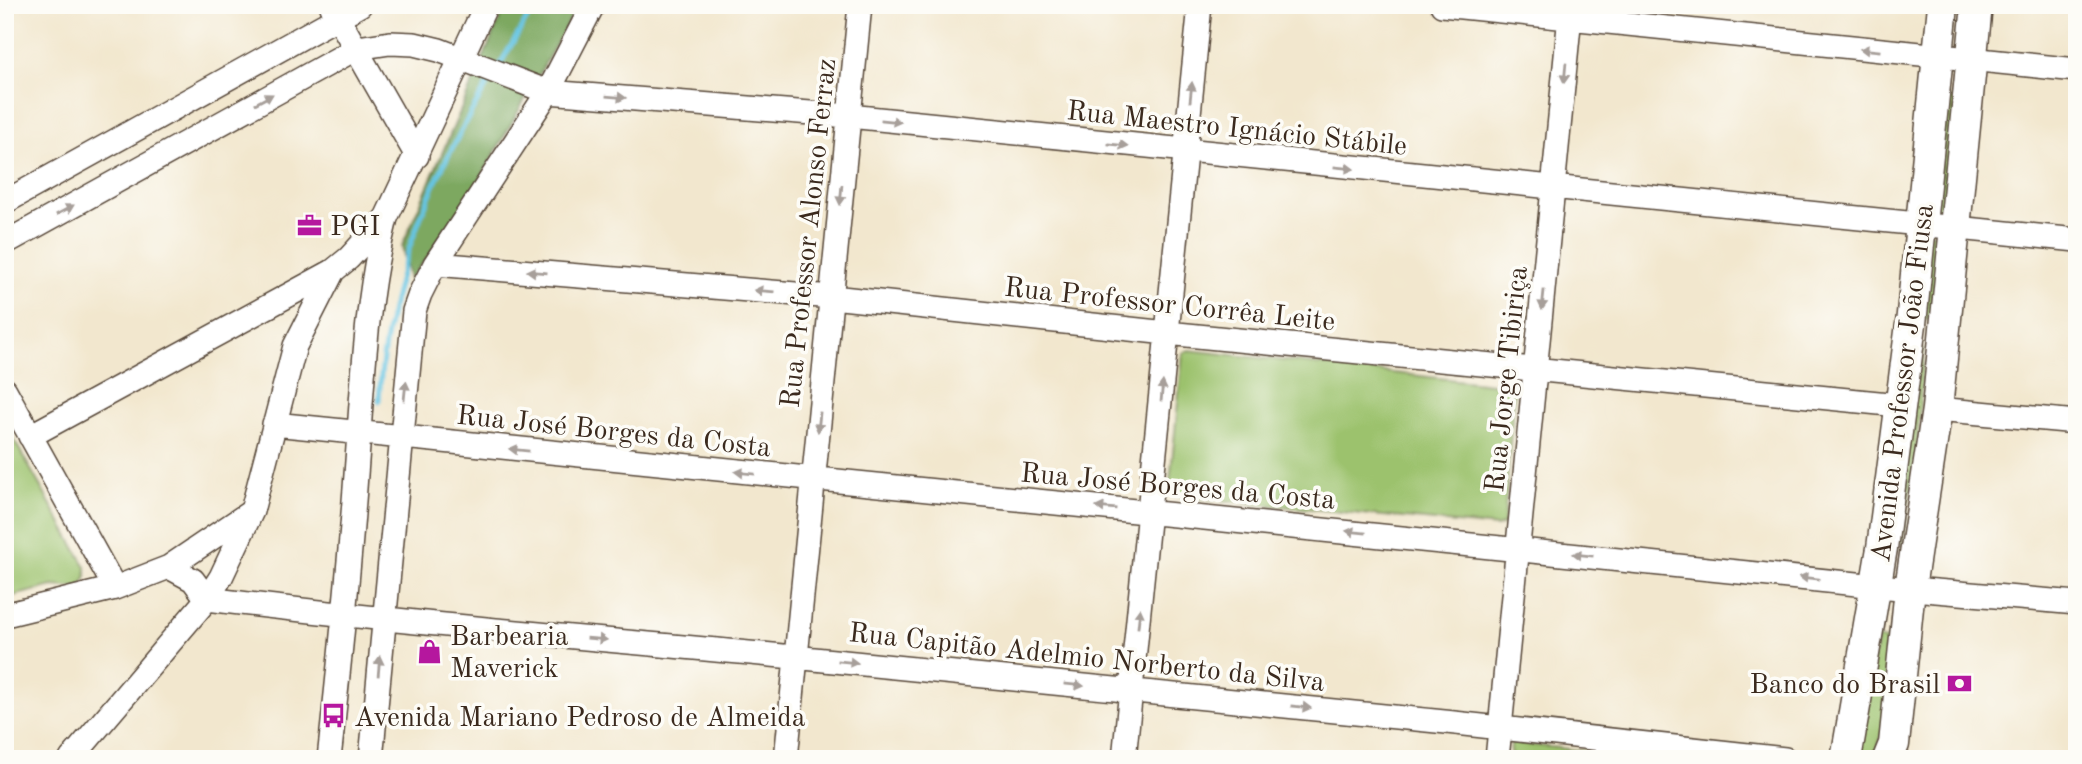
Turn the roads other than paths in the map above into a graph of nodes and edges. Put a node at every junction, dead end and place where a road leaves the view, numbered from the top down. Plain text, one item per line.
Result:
1 (360, 5) edge
2 (486, 5) edge
3 (593, 5) edge
4 (860, 5) edge
5 (1200, 5) edge
6 (1442, 5) edge
7 (1942, 5) edge
8 (1977, 5) edge
9 (335, 11) edge
10 (1571, 12) edge
11 (357, 48) junction
12 (1938, 57) junction
13 (462, 60) junction
14 (1972, 60) junction
15 (2077, 70) edge
16 (548, 92) junction
17 (849, 116) junction
18 (117, 140) junction
19 (1184, 152) junction
20 (417, 156) junction
21 (124, 176) junction
22 (1554, 189) junction
23 (5, 202) edge
24 (386, 218) junction
25 (1920, 225) junction
26 (1956, 229) junction
27 (2077, 240) edge
28 (5, 243) edge
29 (435, 264) junction
30 (333, 271) junction
31 (832, 297) junction
32 (1910, 324) junction
33 (1945, 329) junction
34 (1167, 333) junction
35 (1537, 370) junction
36 (5, 390) edge
37 (1899, 405) junction
38 (1937, 409) junction
39 (2077, 422) edge
40 (274, 424) junction
41 (359, 434) junction
42 (30, 436) junction
43 (401, 438) junction
44 (813, 480) junction
45 (253, 511) junction
46 (1150, 512) junction
47 (1517, 548) junction
48 (1882, 548) junction
49 (1916, 553) junction
50 (169, 567) junction
51 (1877, 586) junction
52 (1910, 587) junction
53 (115, 588) junction
54 (207, 599) junction
55 (2077, 603) edge
56 (5, 615) edge
57 (345, 615) junction
58 (383, 620) junction
59 (796, 657) junction
60 (1132, 691) junction
61 (1500, 727) junction
62 (1898, 754) edge
63 (71, 759) edge
64 (329, 759) edge
65 (371, 759) edge
66 (786, 759) edge
67 (1124, 759) edge
68 (1497, 759) edge
69 (1785, 759) edge
70 (1846, 759) edge

1 - 9 street
2 - 13 street
3 - 16 street
4 - 17 street, Rua Professor Alonso Ferraz
19 -> 5 street
6 - 10 street
7 - 12 main road, Avenida Professor João Fiusa
8 - 14 main road, Avenida Professor João Fiusa
9 - 11 street
9 - 18 street
12 -> 10 street
10 -> 22 street, Rua Jorge Tibiriça
11 - 13 street, Rua Maestro Ignácio Stábile
11 - 20 street
21 -> 11 street
12 - 14 street
12 - 25 main road, Avenida Professor João Fiusa
13 - 16 street, Rua Maestro Ignácio Stábile
13 - 20 street
14 - 15 street
14 - 26 main road, Avenida Professor João Fiusa
16 -> 17 street, Rua Maestro Ignácio Stábile
16 - 29 street
17 -> 19 street, Rua Maestro Ignácio Stábile
17 -> 31 street, Rua Professor Alonso Ferraz
18 - 21 street
18 - 23 street
19 -> 22 street, Rua Maestro Ignácio Stábile
19 - 34 street
20 - 24 street
28 -> 21 street
22 - 25 street, Rua Maestro Ignácio Stábile
22 -> 35 street, Rua Jorge Tibiriça
24 - 30 street
24 - 41 street
25 - 26 street, Rua Maestro Ignácio Stábile
25 - 32 main road, Avenida Professor João Fiusa
26 - 27 street
26 - 33 main road, Avenida Professor João Fiusa
31 -> 29 street, Rua Professor Corrêa Leite
43 -> 29 street
30 - 40 street
30 - 42 street
31 - 34 street, Rua Professor Corrêa Leite
31 -> 44 street, Rua Professor Alonso Ferraz
32 - 33 main road
32 - 37 main road, Avenida Professor João Fiusa
33 - 38 main road, Avenida Professor João Fiusa
34 - 35 street, Rua Professor Corrêa Leite
46 -> 34 street
35 - 37 street, Rua Professor Corrêa Leite
35 - 47 street, Rua Jorge Tibiriça
36 - 42 street
37 - 48 main road, Avenida Professor João Fiusa
38 - 39 street
38 - 49 main road, Avenida Professor João Fiusa
40 - 41 street, Rua José Borges da Costa
40 - 45 street
41 - 43 street, Rua José Borges da Costa
41 - 57 street
42 - 53 street
44 -> 43 street, Rua José Borges da Costa
43 - 58 street
46 -> 44 street, Rua José Borges da Costa
44 - 59 street, Rua Professor Alonso Ferraz
45 - 50 street
45 - 54 street
47 -> 46 street, Rua José Borges da Costa
60 -> 46 street
51 -> 47 street, Rua José Borges da Costa
47 - 61 street, Rua Jorge Tibiriça
48 - 49 main road
48 - 51 main road, Avenida Professor João Fiusa
49 - 52 main road, Avenida Professor João Fiusa
50 - 53 street
50 - 54 street
51 - 52 street, Rua José Borges da Costa
51 - 70 main road, Avenida Professor João Fiusa
52 - 55 street, Rua José Borges da Costa
52 - 62 main road, Avenida Professor João Fiusa
53 - 56 street
54 - 57 street, Rua Capitão Adelmio Norberto da Silva
54 - 63 street
57 - 58 street, Rua Capitão Adelmio Norberto da Silva
57 - 64 street
58 -> 59 street, Rua Capitão Adelmio Norberto da Silva
65 -> 58 street
59 -> 60 street, Rua Capitão Adelmio Norberto da Silva
59 - 66 street, Rua Professor Alonso Ferraz
60 -> 61 street, Rua Capitão Adelmio Norberto da Silva
60 - 67 street
61 - 68 street, Rua Jorge Tibiriça
61 - 69 street, Rua Capitão Adelmio Norberto da Silva

